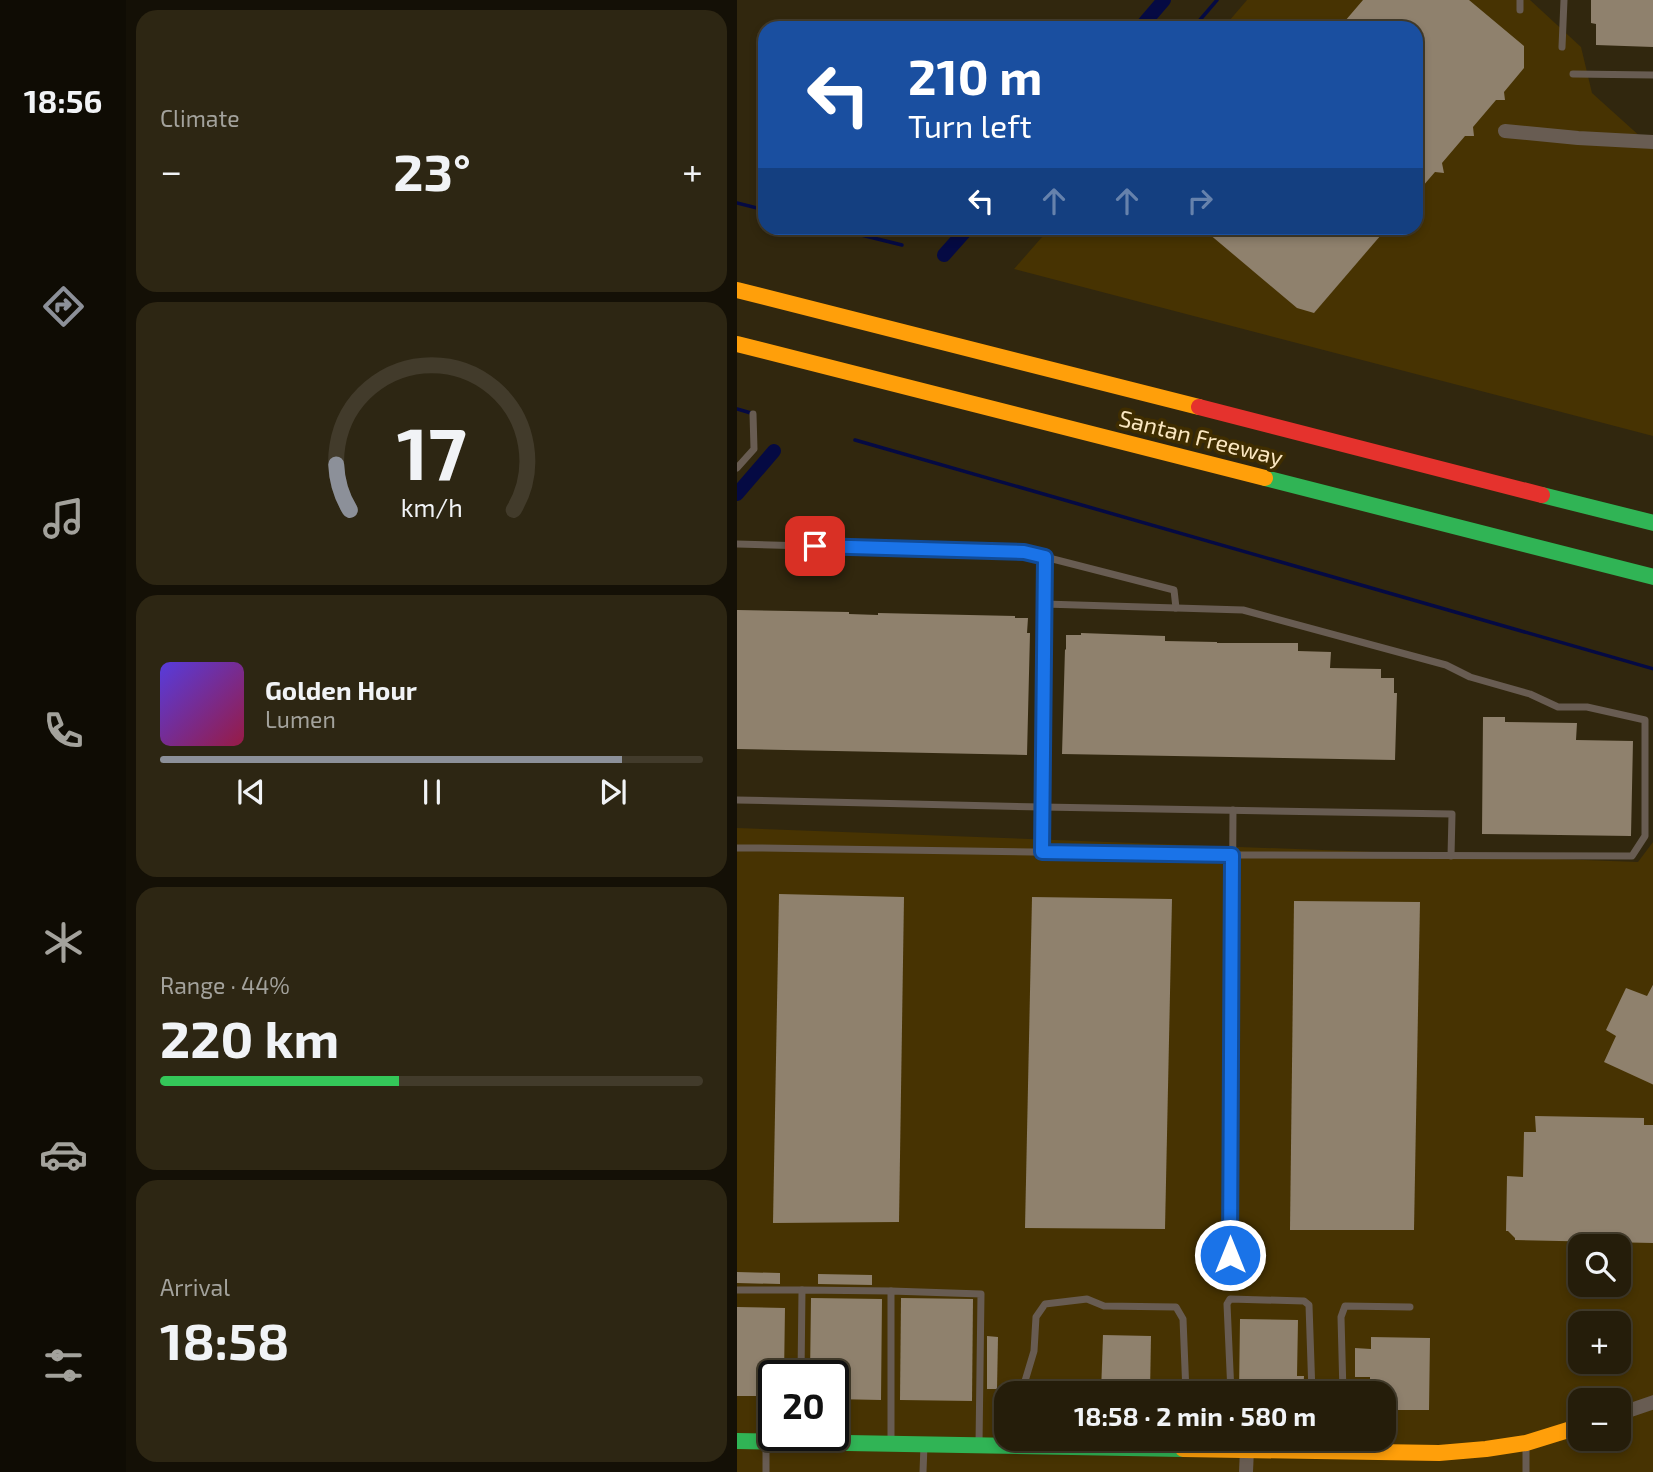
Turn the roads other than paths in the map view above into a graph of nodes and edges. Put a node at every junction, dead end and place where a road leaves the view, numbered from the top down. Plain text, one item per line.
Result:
1 (1520, 0) edge
2 (1564, 0) edge
3 (1520, 10) dead end
4 (1562, 47) dead end
5 (1573, 74) dead end
6 (1653, 75) edge
7 (1505, 131) dead end
8 (1653, 142) edge
9 (737, 290) edge
10 (737, 344) edge
11 (753, 414) dead end
12 (737, 468) edge
13 (1653, 523) edge
14 (737, 544) edge
15 (1045, 557) junction
16 (1653, 577) edge
17 (1044, 604) junction
18 (1176, 608) junction
19 (737, 800) edge
20 (1042, 807) junction
21 (1233, 810) junction
22 (737, 848) edge
23 (1042, 852) junction
24 (1232, 855) junction
25 (1451, 856) junction
26 (1230, 1255) dead end
27 (737, 1290) edge
28 (802, 1290) junction
29 (891, 1291) junction
30 (1410, 1307) dead end
31 (801, 1360) edge
32 (1025, 1381) edge
33 (1186, 1381) edge
34 (1230, 1381) edge
35 (1312, 1381) edge
36 (1343, 1381) edge
37 (1653, 1402) edge
38 (1631, 1410) edge
39 (1568, 1430) edge
40 (737, 1441) edge
41 (758, 1442) edge
42 (849, 1442) edge
43 (1526, 1443) junction
44 (890, 1444) junction
45 (924, 1444) junction
46 (994, 1444) edge
47 (979, 1445) junction
48 (1396, 1449) edge
49 (766, 1451) edge
50 (1239, 1451) edge
51 (766, 1472) edge
52 (923, 1472) edge
53 (1246, 1472) edge
54 (1526, 1472) edge

1 - 3 lane
2 - 4 lane
5 - 6 lane
7 - 8 street
9 - 13 main road, Santan Freeway
10 - 16 main road, Santan Freeway
11 - 12 lane
14 - 15 lane
15 - 17 lane
15 - 18 lane
17 - 18 lane
17 - 20 lane
18 - 25 lane
19 - 20 lane
20 - 21 lane
20 - 23 lane
21 - 24 lane
21 - 25 lane
22 - 23 lane
23 - 24 lane
24 - 25 lane
24 - 26 lane
27 - 28 lane
28 - 29 lane
28 - 31 lane
29 - 44 lane
29 - 47 lane
30 - 36 lane
32 - 33 lane
34 - 35 lane
37 - 38 street
39 - 43 main road
40 - 41 main road
42 - 44 main road
43 - 48 main road
43 - 54 lane
44 - 45 main road
45 - 47 main road
45 - 52 lane
46 - 47 main road
49 - 51 lane
50 - 53 street

